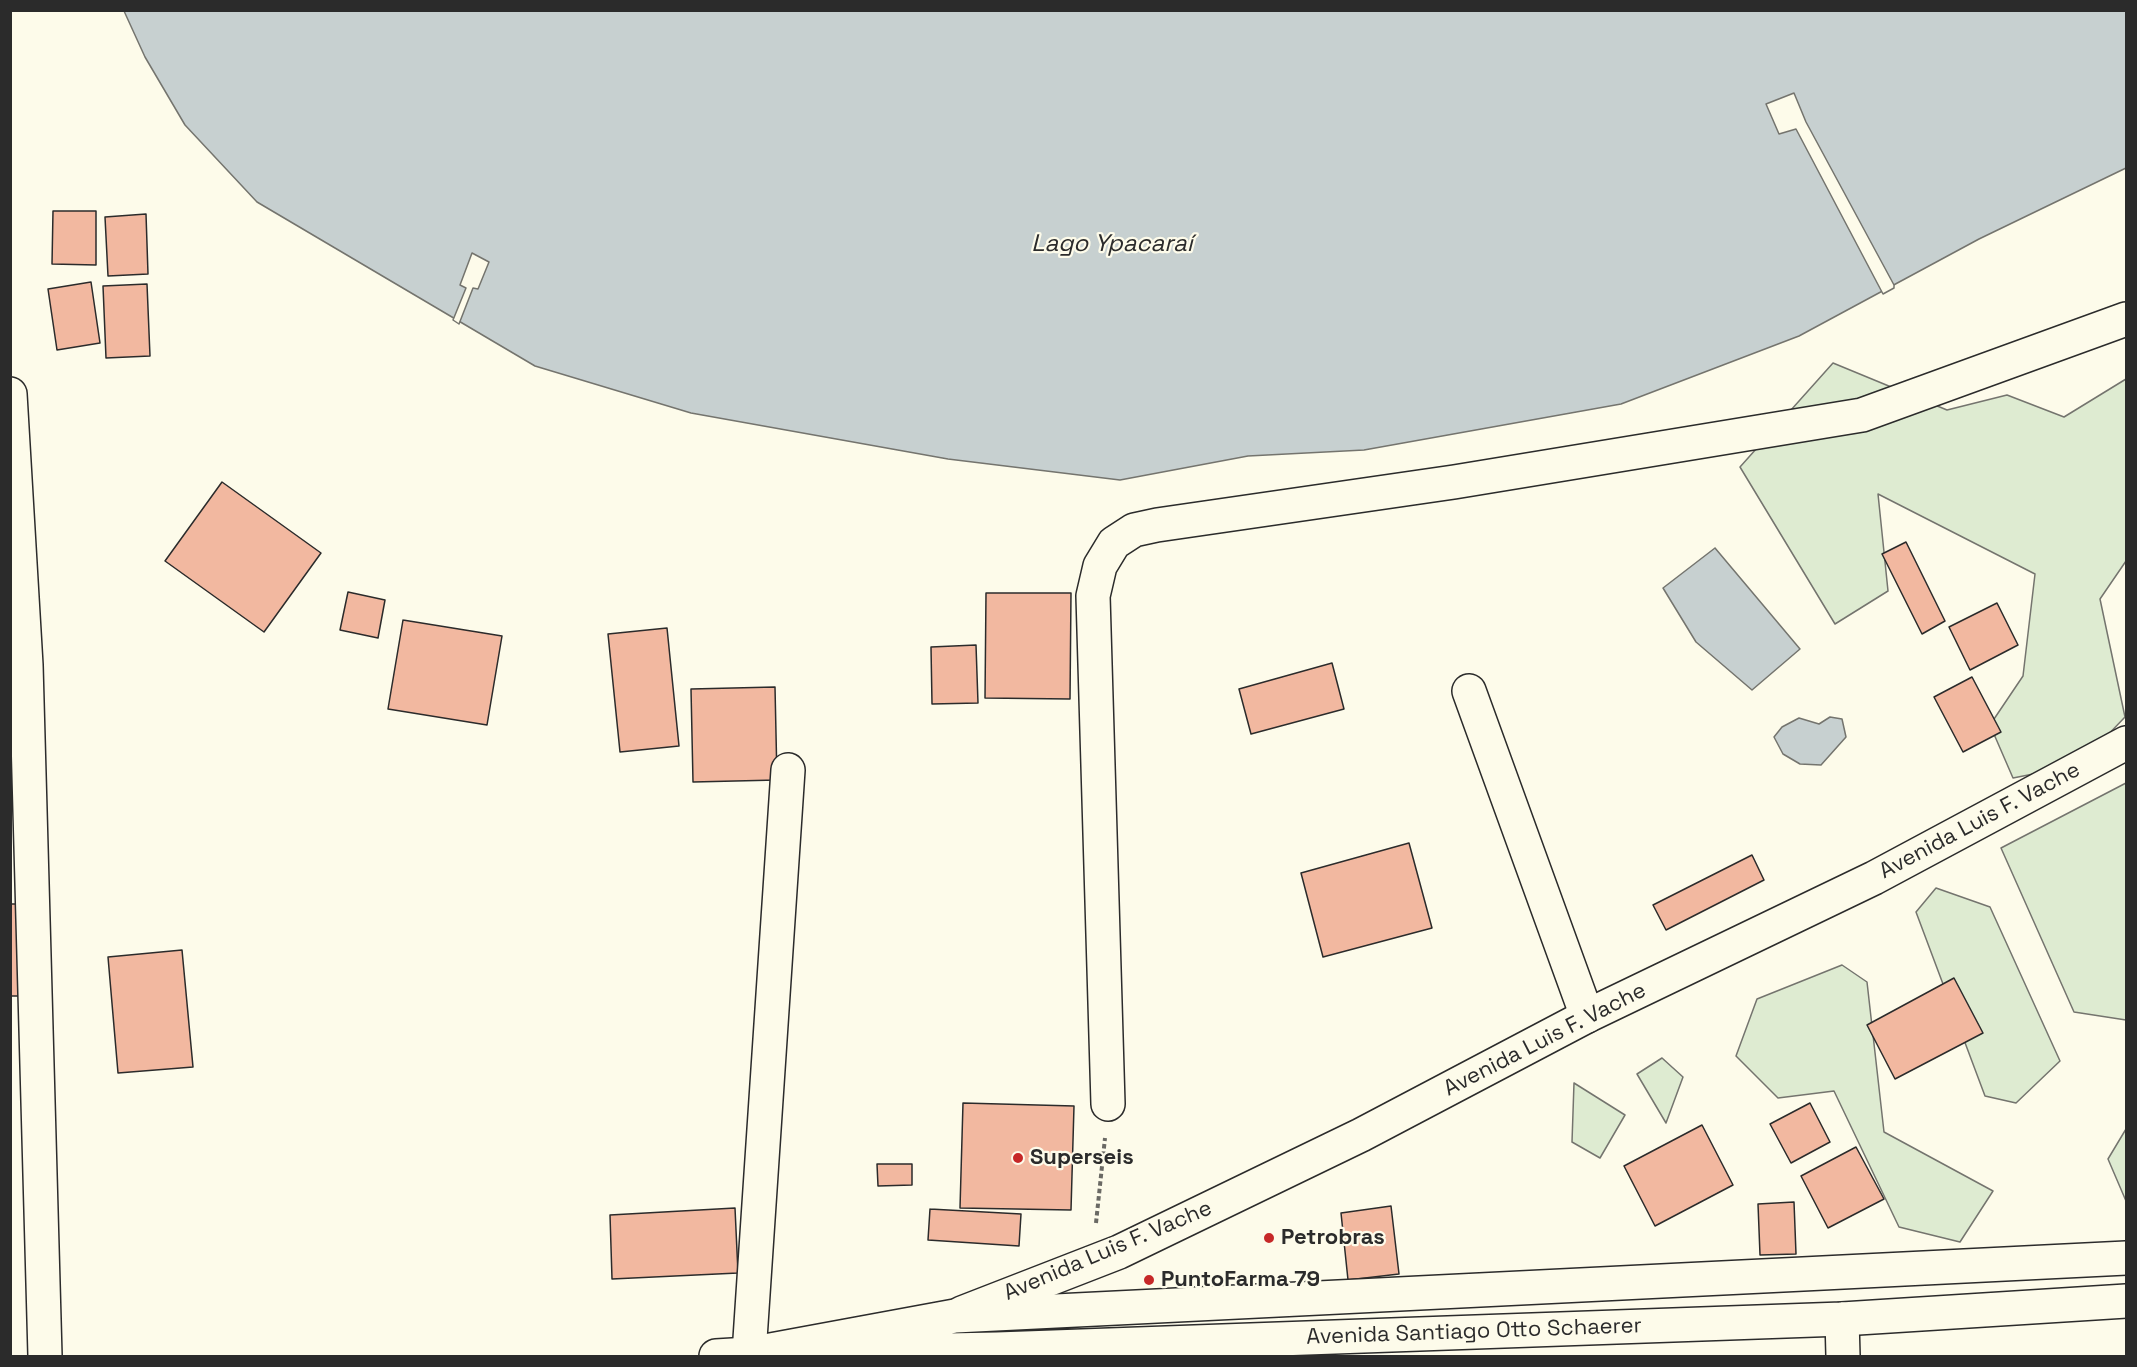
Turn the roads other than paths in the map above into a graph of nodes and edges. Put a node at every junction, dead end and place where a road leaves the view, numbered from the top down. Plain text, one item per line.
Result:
1 (2127, 319) edge
2 (10, 394) edge
3 (18, 665) edge
4 (1469, 691) dead end
5 (2127, 743) edge
6 (788, 770) dead end
7 (1587, 1016) junction
8 (1108, 1104) road end
9 (2127, 1258) edge
10 (2127, 1301) edge
11 (955, 1316) junction
12 (1842, 1319) junction
13 (749, 1354) junction
14 (45, 1356) edge
15 (716, 1356) edge
16 (1843, 1356) edge

1 - 8 street
2 - 3 street
3 - 14 street
4 - 7 street
5 - 7 street, Avenida Luis F. Vache
6 - 13 street
7 - 11 street, Avenida Luis F. Vache
9 - 11 street, Avenida Santiago Otto Schaerer
10 - 12 street, Avenida Santiago Otto Schaerer
11 - 13 street
12 - 13 street, Avenida Santiago Otto Schaerer
12 - 16 street
13 - 15 street

